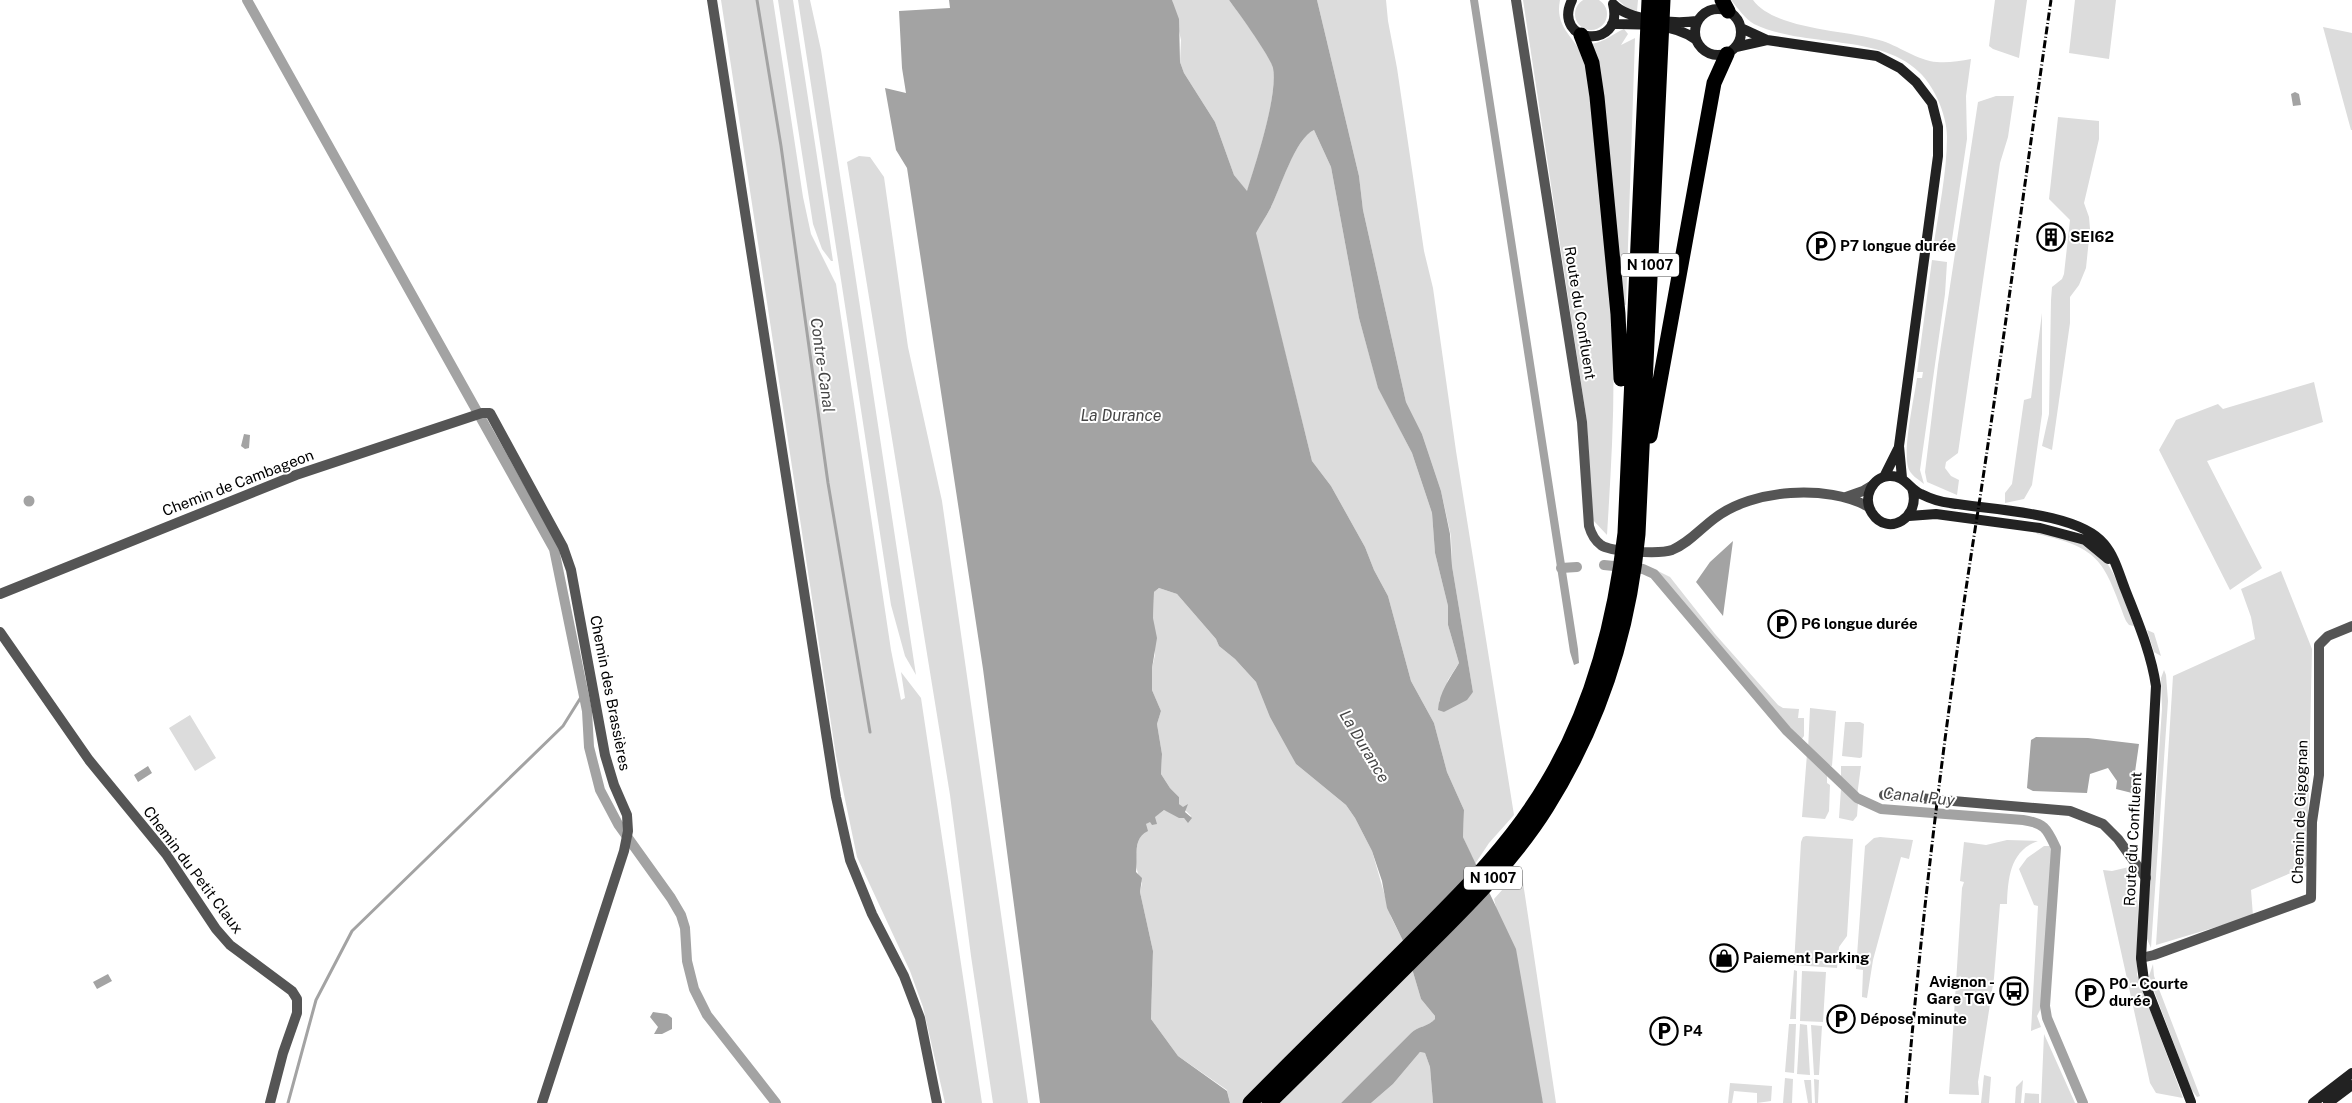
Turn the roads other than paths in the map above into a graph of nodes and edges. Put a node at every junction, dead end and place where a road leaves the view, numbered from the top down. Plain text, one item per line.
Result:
1 (712, 0) edge
2 (1516, 0) edge
3 (1572, 0) edge
4 (1612, 2) edge
5 (1656, 3) edge
6 (1725, 5) edge
7 (1697, 21) junction
8 (1612, 24) junction
9 (1741, 28) junction
10 (1581, 35) junction
11 (1654, 38) junction
12 (1695, 39) junction
13 (1767, 40) junction
14 (1732, 51) junction
15 (483, 414) joint
16 (1628, 424) junction
17 (1899, 446) junction
18 (1884, 477) junction
19 (1902, 478) junction
20 (1873, 485) junction
21 (1912, 488) junction
22 (1639, 492) junction
23 (1846, 497) junction
24 (1869, 507) junction
25 (1909, 516) junction
26 (1631, 534) junction
27 (2119, 574) junction
28 (0, 594) edge
29 (2352, 626) edge
30 (0, 632) edge
31 (1884, 795) dead end
32 (2146, 878) junction
33 (2141, 958) junction
34 (2352, 1073) edge
35 (2352, 1084) edge
36 (2332, 1102) edge
37 (270, 1103) edge
38 (542, 1103) edge
39 (937, 1103) edge
40 (1250, 1103) edge
41 (1269, 1103) edge
42 (2191, 1103) edge
43 (2313, 1103) edge

1 - 39 street
2 - 23 street, Route du Confluent
3 - 10 street
4 - 7 street
4 - 8 street
5 - 11 highway, N 1007
6 - 7 street
6 - 9 street
7 - 12 street
8 - 10 street
8 - 12 street
9 - 13 street
9 - 14 street
10 - 16 highway
11 - 16 highway, N 1007
11 - 22 highway, N 1007
12 - 14 street
13 - 14 street
13 - 17 street
14 - 22 highway
15 - 28 street, Chemin de Cambageon
15 - 38 street, Chemin des Brassières
16 - 26 highway, N 1007
17 - 18 street
17 - 19 street
18 - 19 street
18 - 20 street
19 - 21 street
20 - 23 street
20 - 24 street
21 - 25 street
21 - 27 street
22 - 26 highway, N 1007
23 - 24 street
24 - 25 street
25 - 27 street
26 - 40 highway, N 1007
26 - 41 highway, N 1007
27 - 32 street, Route du Confluent
29 - 33 street, Chemin de Gigognan
30 - 37 street, Chemin du Petit Claux
31 - 32 street
32 - 33 street, Route du Confluent
33 - 42 street, Route du Confluent
34 - 43 street
35 - 36 street

